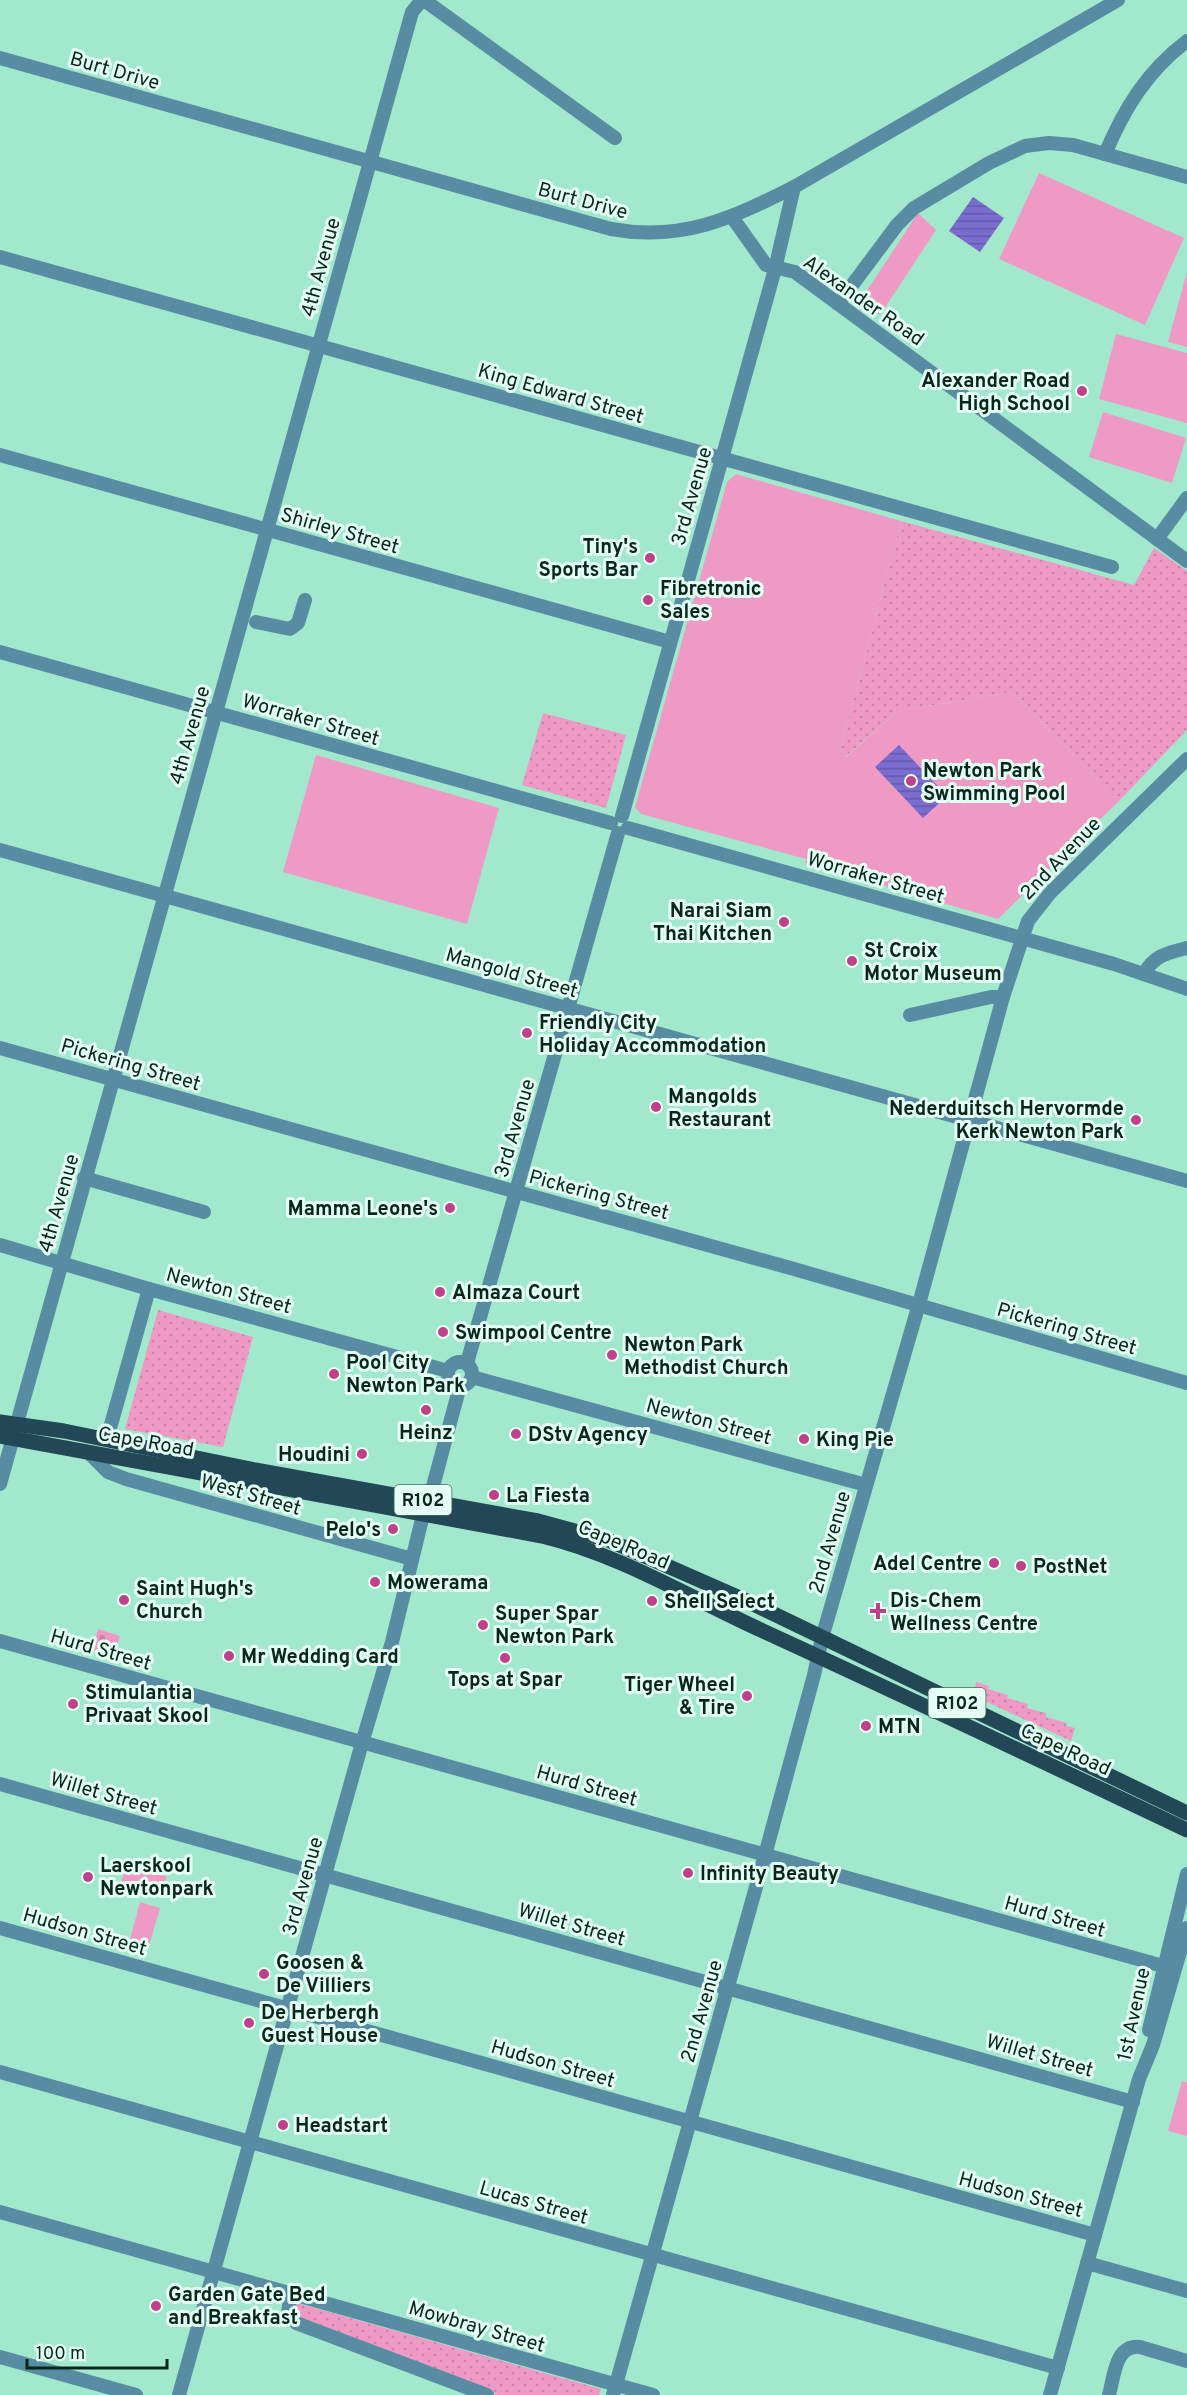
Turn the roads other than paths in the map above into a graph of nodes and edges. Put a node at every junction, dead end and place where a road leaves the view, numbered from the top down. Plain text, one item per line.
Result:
1 (423, 0) edge
2 (1118, 0) edge
3 (1187, 41) edge
4 (0, 58) edge
5 (615, 138) dead end
6 (1105, 154) junction
7 (369, 161) junction
8 (1187, 177) edge
9 (794, 187) junction
10 (732, 217) junction
11 (0, 257) edge
12 (775, 268) junction
13 (838, 304) junction
14 (318, 346) junction
15 (0, 455) edge
16 (722, 458) junction
17 (1187, 498) edge
18 (267, 529) junction
19 (1157, 539) junction
20 (1187, 561) edge
21 (1112, 567) dead end
22 (305, 600) dead end
23 (256, 622) dead end
24 (670, 642) junction
25 (0, 652) edge
26 (215, 712) junction
27 (1187, 759) edge
28 (620, 825) junction
29 (0, 850) edge
30 (164, 896) junction
31 (1022, 938) junction
32 (1187, 948) edge
33 (1145, 971) junction
34 (1187, 979) edge
35 (1187, 989) edge
36 (1004, 997) junction
37 (568, 1008) junction
38 (910, 1015) dead end
39 (0, 1048) edge
40 (114, 1079) junction
41 (970, 1121) junction
42 (84, 1178) junction
43 (1187, 1181) edge
44 (517, 1192) junction
45 (204, 1212) dead end
46 (0, 1245) edge
47 (61, 1262) junction
48 (149, 1289) junction
49 (919, 1304) junction
50 (467, 1363) junction
51 (448, 1371) junction
52 (472, 1377) junction
53 (1187, 1383) edge
54 (460, 1386) junction
55 (0, 1422) edge
56 (10, 1433) edge
57 (107, 1439) junction
58 (88, 1452) junction
59 (0, 1484) edge
60 (866, 1485) junction
61 (426, 1508) junction
62 (412, 1559) junction
63 (822, 1638) junction
64 (0, 1641) edge
65 (818, 1656) junction
66 (362, 1743) junction
67 (0, 1784) edge
68 (1187, 1814) edge
69 (1187, 1830) edge
70 (765, 1855) junction
71 (1187, 1874) edge
72 (326, 1876) junction
73 (0, 1928) edge
74 (1187, 1928) edge
75 (1175, 1972) edge
76 (728, 1988) junction
77 (287, 2008) junction
78 (0, 2072) edge
79 (1133, 2102) junction
80 (691, 2122) junction
81 (250, 2142) junction
82 (0, 2212) edge
83 (1095, 2235) junction
84 (653, 2255) junction
85 (1087, 2263) junction
86 (214, 2273) junction
87 (1187, 2291) edge
88 (291, 2294) junction
89 (0, 2357) edge
90 (1187, 2361) edge
91 (1058, 2368) junction
92 (615, 2390) edge
93 (136, 2395) edge
94 (179, 2395) edge
95 (488, 2395) edge
96 (652, 2395) edge
97 (1050, 2395) edge
98 (1109, 2395) edge

1 - 5 street
1 - 7 street, 4th Avenue
2 - 9 street, Burt Drive
3 - 6 street
4 - 7 street, Burt Drive
6 - 8 street
6 - 13 street
7 - 10 street, Burt Drive
7 - 14 street, 4th Avenue
9 - 10 street, Burt Drive
9 - 12 street, 3rd Avenue
10 - 12 street, Alexander Road
11 - 14 street, King Edward Street
12 - 13 street, Alexander Road
12 - 16 street, 3rd Avenue
13 - 19 street, Alexander Road
14 - 16 street, King Edward Street
14 - 18 street, 4th Avenue
15 - 18 street, Shirley Street
16 - 21 street, King Edward Street
16 - 24 street, 3rd Avenue
17 - 19 street
18 - 24 street, Shirley Street
18 - 26 street, 4th Avenue
19 - 20 street, Alexander Road
22 - 23 street
24 - 28 street, 3rd Avenue
25 - 26 street, Worraker Street
26 - 28 street, Worraker Street
26 - 30 street, 4th Avenue
27 - 31 street, 2nd Avenue
28 - 31 street, Worraker Street
28 - 37 street, 3rd Avenue
29 - 30 street, Mangold Street
30 - 37 street, Mangold Street
30 - 40 street, 4th Avenue
31 - 33 street, Worraker Street
31 - 36 street, 2nd Avenue
32 - 33 street
33 - 34 street, Worraker Street
33 - 35 street, Worraker Street
36 - 38 street
36 - 41 street, 2nd Avenue
37 - 41 street, Mangold Street
37 - 44 street, 3rd Avenue
39 - 40 street, Pickering Street
40 - 42 street, 4th Avenue
40 - 44 street, Pickering Street
41 - 43 street, Mangold Street
41 - 49 street, 2nd Avenue
42 - 45 street
42 - 47 street, 4th Avenue
44 - 49 street, Pickering Street
44 - 50 street, 3rd Avenue
46 - 47 street, Newton Street
47 - 48 street, Newton Street
47 - 56 street, 4th Avenue
48 - 51 street, Newton Street
48 - 57 street
49 - 53 street, Pickering Street
49 - 60 street, 2nd Avenue
50 - 51 street
50 - 52 street
51 - 54 street
52 - 54 street
52 - 60 street, Newton Street
54 - 61 street, 3rd Avenue
55 - 56 main road, Cape Road / R102
56 - 57 main road, Cape Road / R102
56 - 58 main road, Cape Road / R102
56 - 59 street, 4th Avenue
57 - 61 main road, Cape Road / R102
58 - 61 main road, Cape Road / R102
58 - 62 street, West Street
60 - 63 street, 2nd Avenue
61 - 62 street, 3rd Avenue
61 - 63 main road, Cape Road / R102
61 - 65 main road, Cape Road / R102
62 - 66 street, 3rd Avenue
63 - 65 street, 2nd Avenue
63 - 68 main road, Cape Road / R102
64 - 66 street, Hurd Street
65 - 69 main road, Cape Road / R102
65 - 70 street, 2nd Avenue
66 - 70 street, Hurd Street
66 - 72 street, 3rd Avenue
67 - 72 street, Willet Street
70 - 75 street, Hurd Street
70 - 76 street, 2nd Avenue
71 - 75 street, 1st Avenue
72 - 76 street, Willet Street
72 - 77 street, 3rd Avenue
73 - 77 street, Hudson Street
74 - 75 street, 1st Avenue
75 - 79 street, 1st Avenue
76 - 79 street, Willet Street
76 - 80 street, 2nd Avenue
77 - 80 street, Hudson Street
77 - 81 street, 3rd Avenue
78 - 81 street, Lucas Street
79 - 83 street
80 - 83 street, Hudson Street
80 - 84 street, 2nd Avenue
81 - 84 street, Lucas Street
81 - 86 street, 3rd Avenue
82 - 86 street, Mowbray Street
83 - 85 street
84 - 91 street, Lucas Street
84 - 92 street, 2nd Avenue
85 - 87 street
85 - 91 street
86 - 88 street, Mowbray Street
86 - 94 street, 3rd Avenue
88 - 92 street, Mowbray Street
88 - 95 street
89 - 93 street
90 - 98 street
91 - 97 street
92 - 96 street, Mowbray Street

